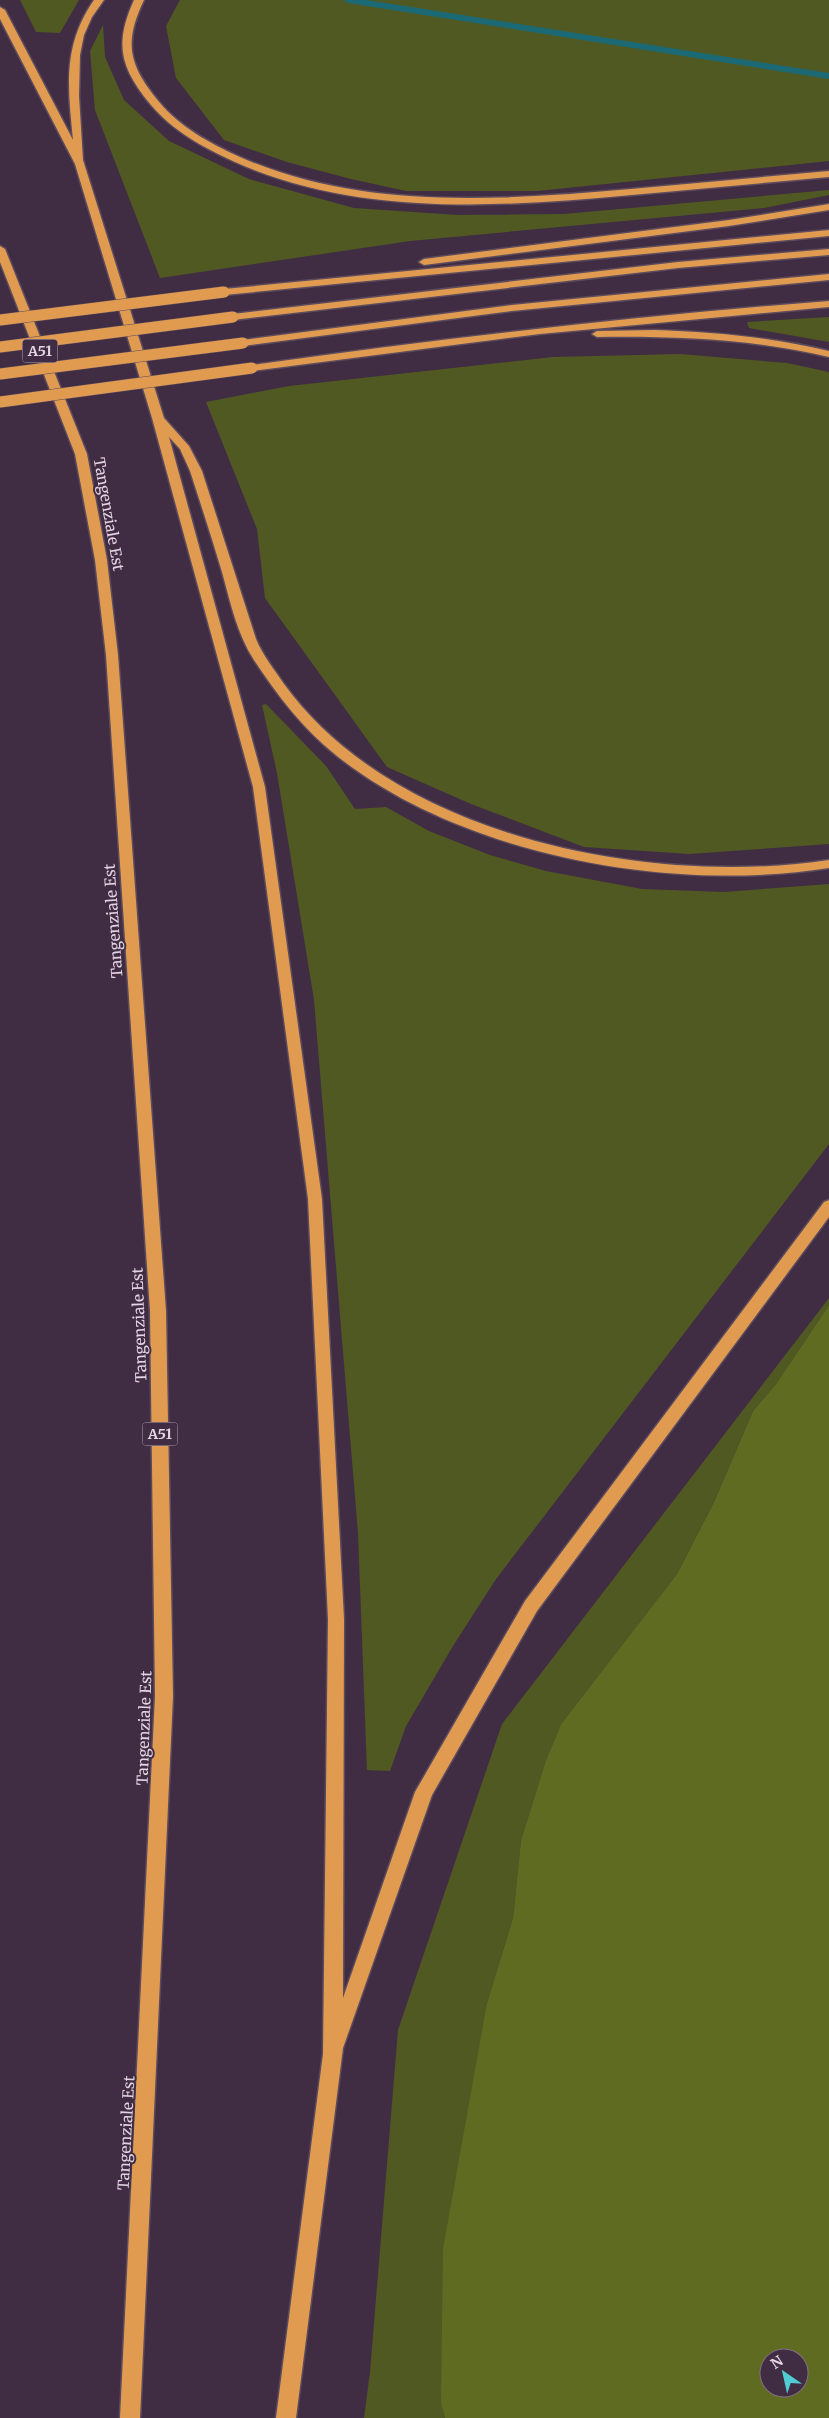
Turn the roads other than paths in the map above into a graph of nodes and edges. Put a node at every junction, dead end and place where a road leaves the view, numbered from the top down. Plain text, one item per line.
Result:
1 (99, 0) edge
2 (139, 0) edge
3 (0, 10) edge
4 (80, 164) junction
5 (829, 174) edge
6 (829, 207) edge
7 (829, 233) edge
8 (0, 249) edge
9 (829, 252) edge
10 (829, 277) edge
11 (292, 284) junction
12 (829, 304) edge
13 (0, 320) edge
14 (488, 336) junction
15 (0, 347) edge
16 (829, 354) edge
17 (0, 374) edge
18 (0, 402) edge
19 (158, 418) junction
20 (829, 864) edge
21 (829, 1206) edge
22 (333, 2054) junction
23 (130, 2418) edge
24 (286, 2418) edge

1 - 4 highway
2 - 5 highway
3 - 4 highway
4 - 19 highway
6 - 11 highway
7 - 11 highway
8 - 23 highway, Tangenziale Est / A51
9 - 15 highway, bridge
10 - 17 highway, bridge
11 - 13 highway, bridge
12 - 14 highway
14 - 16 highway
14 - 18 highway, bridge
19 - 20 highway
19 - 22 highway
21 - 22 highway
22 - 24 highway

